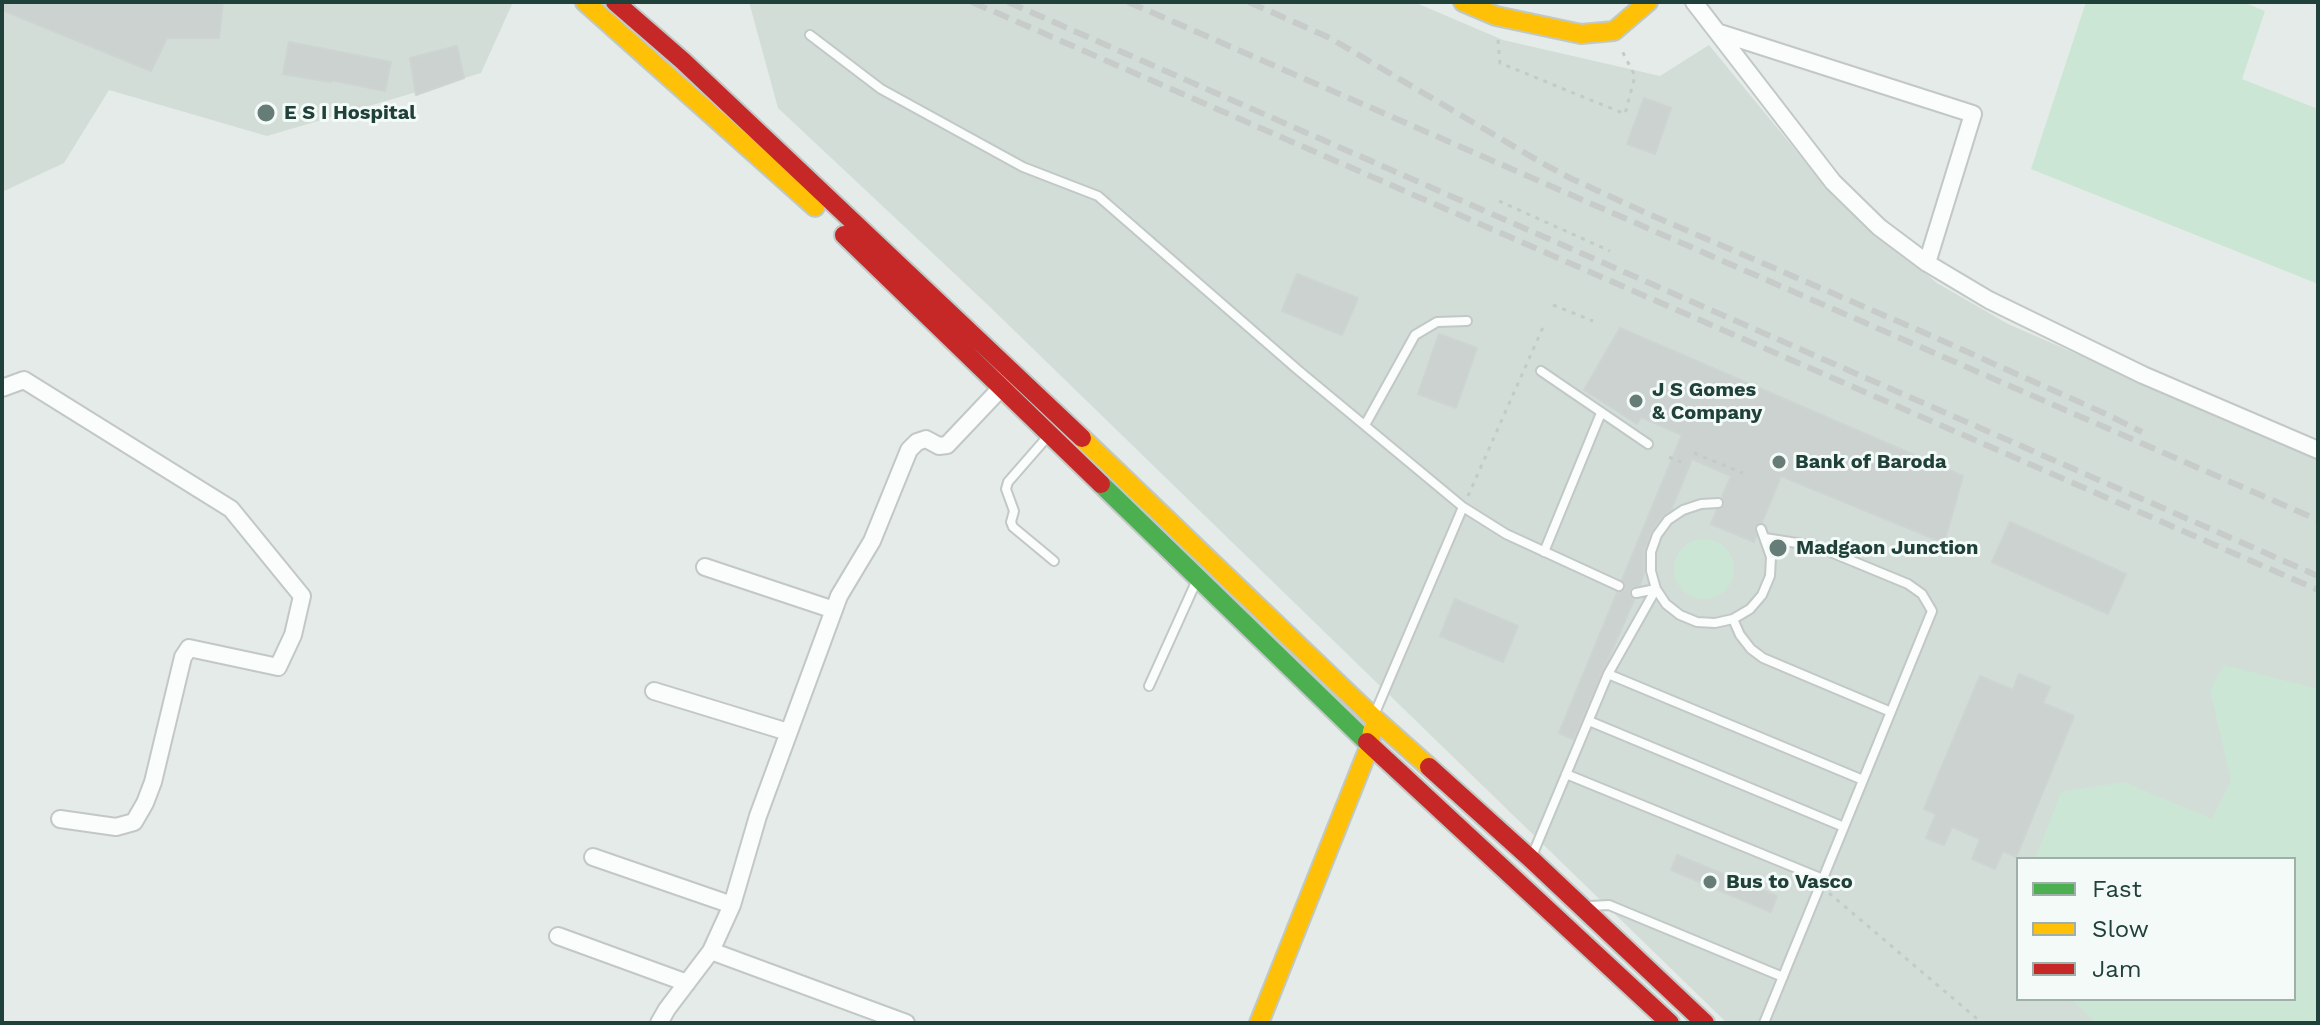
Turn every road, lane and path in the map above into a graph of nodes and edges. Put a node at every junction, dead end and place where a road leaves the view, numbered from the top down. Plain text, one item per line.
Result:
1 (585, 2) edge
2 (615, 2) edge
3 (1463, 2) edge
4 (1648, 2) edge
5 (1694, 2) edge
6 (1496, 16) junction
7 (1614, 31) junction
8 (1717, 32) junction
9 (810, 35) dead end
10 (1499, 201) dead end
11 (1610, 251) dead end
12 (1927, 263) junction
13 (1553, 305) dead end
14 (1467, 321) dead end
15 (1593, 321) dead end
16 (1544, 325) dead end
17 (1541, 371) dead end
18 (2, 388) edge
19 (1001, 388) junction
20 (1601, 413) junction
21 (1365, 425) junction
22 (1049, 435) junction
23 (1648, 444) dead end
24 (2318, 450) edge
25 (1694, 453) dead end
26 (1669, 457) dead end
27 (1681, 462) dead end
28 (1743, 473) dead end
29 (1718, 503) dead end
30 (1463, 507) junction
31 (1544, 552) junction
32 (1054, 561) dead end
33 (705, 567) dead end
34 (1198, 577) junction
35 (1619, 586) dead end
36 (1656, 589) junction
37 (1636, 593) dead end
38 (834, 610) junction
39 (1733, 619) junction
40 (1312, 658) junction
41 (1608, 674) junction
42 (1298, 675) junction
43 (1149, 686) dead end
44 (654, 691) dead end
45 (1891, 712) junction
46 (1374, 718) junction
47 (1589, 721) junction
48 (788, 732) junction
49 (1370, 745) junction
50 (1566, 774) junction
51 (1863, 780) junction
52 (60, 819) dead end
53 (1844, 827) junction
54 (593, 857) dead end
55 (1531, 859) junction
56 (1515, 878) junction
57 (1822, 882) junction
58 (732, 905) junction
59 (1580, 906) junction
60 (558, 936) dead end
61 (711, 951) junction
62 (1783, 977) junction
63 (687, 983) junction
64 (659, 1023) edge
65 (906, 1023) edge
66 (1259, 1023) edge
67 (1670, 1023) edge
68 (1705, 1023) edge
69 (1764, 1023) edge
70 (1982, 1023) edge

1 - 19 main road
2 - 40 main road
3 - 6 main road
4 - 7 main road
5 - 8 street
6 - 7 main road
6 - 7 path
8 - 12 street
8 - 12 street
9 - 21 lane
10 - 11 path
12 - 24 street
13 - 15 path
14 - 21 lane
16 - 30 path
17 - 20 lane
18 - 52 street
19 - 22 main road
19 - 38 street
20 - 23 lane
20 - 31 lane
21 - 30 lane
22 - 32 lane
22 - 34 main road
25 - 28 path
26 - 27 path
29 - 36 lane
30 - 31 lane
30 - 46 lane
31 - 35 lane
33 - 38 street
34 - 42 main road
34 - 43 lane
36 - 37 lane
36 - 39 lane
36 - 41 lane
38 - 48 street
39 - 45 lane
39 - 45 lane
40 - 42 main road
40 - 46 main road
41 - 47 lane
41 - 51 lane
42 - 49 main road
44 - 48 street
45 - 51 lane
46 - 49 main road
46 - 55 main road
47 - 50 lane
47 - 53 lane
48 - 58 street
49 - 56 main road
49 - 66 main road
50 - 55 lane
50 - 57 lane
51 - 53 lane
53 - 57 lane
54 - 58 street
55 - 56 lane
55 - 59 main road
56 - 67 main road
57 - 62 lane
57 - 70 path
58 - 61 street
59 - 62 lane
59 - 68 main road
60 - 63 street
61 - 63 street
61 - 65 street
62 - 69 lane
63 - 64 street

